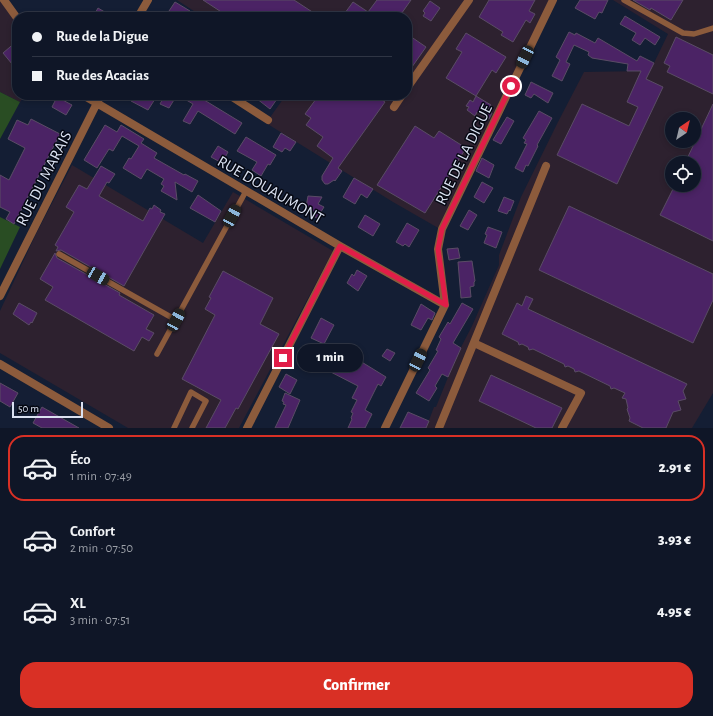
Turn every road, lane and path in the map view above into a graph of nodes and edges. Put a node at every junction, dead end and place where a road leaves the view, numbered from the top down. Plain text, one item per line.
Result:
1 (4, 0) edge
2 (148, 0) edge
3 (469, 0) edge
4 (553, 0) edge
5 (624, 0) edge
6 (13, 12) edge
7 (141, 12) edge
8 (713, 28) edge
9 (412, 81) edge
10 (92, 100) edge
11 (98, 100) edge
12 (237, 100) edge
13 (399, 100) edge
14 (97, 103) junction
15 (394, 107) dead end
16 (268, 120) dead end
17 (546, 166) dead end
18 (246, 191) junction
19 (340, 246) junction
20 (59, 254) dead end
21 (0, 296) edge
22 (446, 305) junction
23 (176, 320) junction
24 (474, 343) junction
25 (157, 354) dead end
26 (0, 364) edge
27 (109, 428) edge
28 (174, 428) edge
29 (192, 428) edge
30 (247, 428) edge
31 (385, 428) edge
32 (439, 428) edge
33 (562, 428) edge

1 - 6 street
2 - 7 street
3 - 9 street
4 - 22 street, RUE DE LA DIGUE
5 - 8 lane
10 - 14 street, RUE DOUAUMONT
11 - 14 street, RUE DU MARAIS
12 - 16 street
13 - 15 street
14 - 18 street, RUE DOUAUMONT
14 - 21 street, RUE DU MARAIS
17 - 24 street
18 - 19 street, RUE DOUAUMONT
18 - 23 lane
19 - 22 street, RUE DOUAUMONT
19 - 30 street
20 - 23 lane
22 - 31 street
23 - 25 lane
24 - 32 street
24 - 33 street
26 - 27 street
28 - 29 lane

